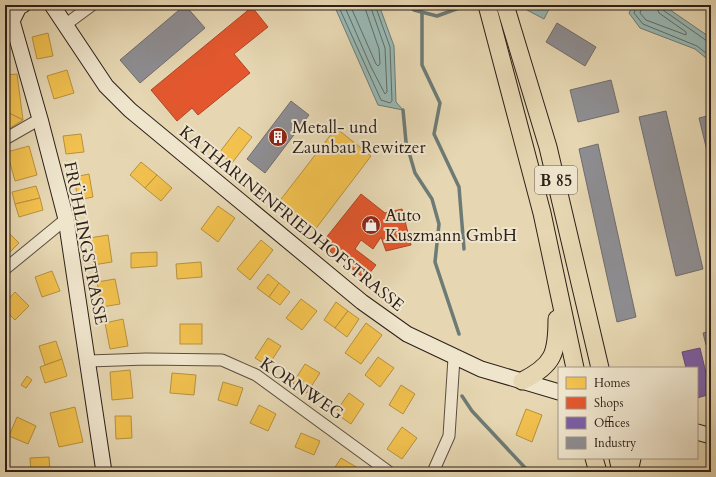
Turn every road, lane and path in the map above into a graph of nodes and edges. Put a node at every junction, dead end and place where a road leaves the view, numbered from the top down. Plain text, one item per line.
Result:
1 (22, 5) edge
2 (52, 5) edge
3 (92, 5) edge
4 (487, 5) edge
5 (505, 5) edge
6 (8, 19) edge
7 (65, 25) junction
8 (40, 119) junction
9 (5, 139) edge
10 (66, 219) junction
11 (5, 269) edge
12 (556, 277) junction
13 (454, 358) junction
14 (89, 361) junction
15 (575, 367) edge
16 (600, 367) edge
17 (522, 381) junction
18 (558, 392) edge
19 (698, 432) edge
20 (711, 436) edge
21 (594, 459) edge
22 (618, 459) edge
23 (632, 459) edge
24 (104, 472) edge
25 (388, 472) edge
26 (433, 472) edge
27 (598, 472) edge
28 (620, 472) edge
29 (629, 472) edge

1 - 6 street, FRÜHLINGSTRASSE
2 - 7 street, KATHARINENFRIEDHOFSTRASSE
3 - 7 street
4 - 12 main road, B 85
5 - 16 main road, B 85
6 - 8 street, FRÜHLINGSTRASSE
7 - 13 street, KATHARINENFRIEDHOFSTRASSE
8 - 9 street
8 - 10 street, FRÜHLINGSTRASSE
10 - 11 street
10 - 14 street, FRÜHLINGSTRASSE
12 - 15 main road, B 85
12 - 17 main road
13 - 17 street, KATHARINENFRIEDHOFSTRASSE
13 - 26 street
14 - 24 street, FRÜHLINGSTRASSE
14 - 25 street, KORNWEG
17 - 18 street, KATHARINENFRIEDHOFSTRASSE
19 - 20 street
21 - 27 main road
22 - 28 main road
23 - 29 main road

